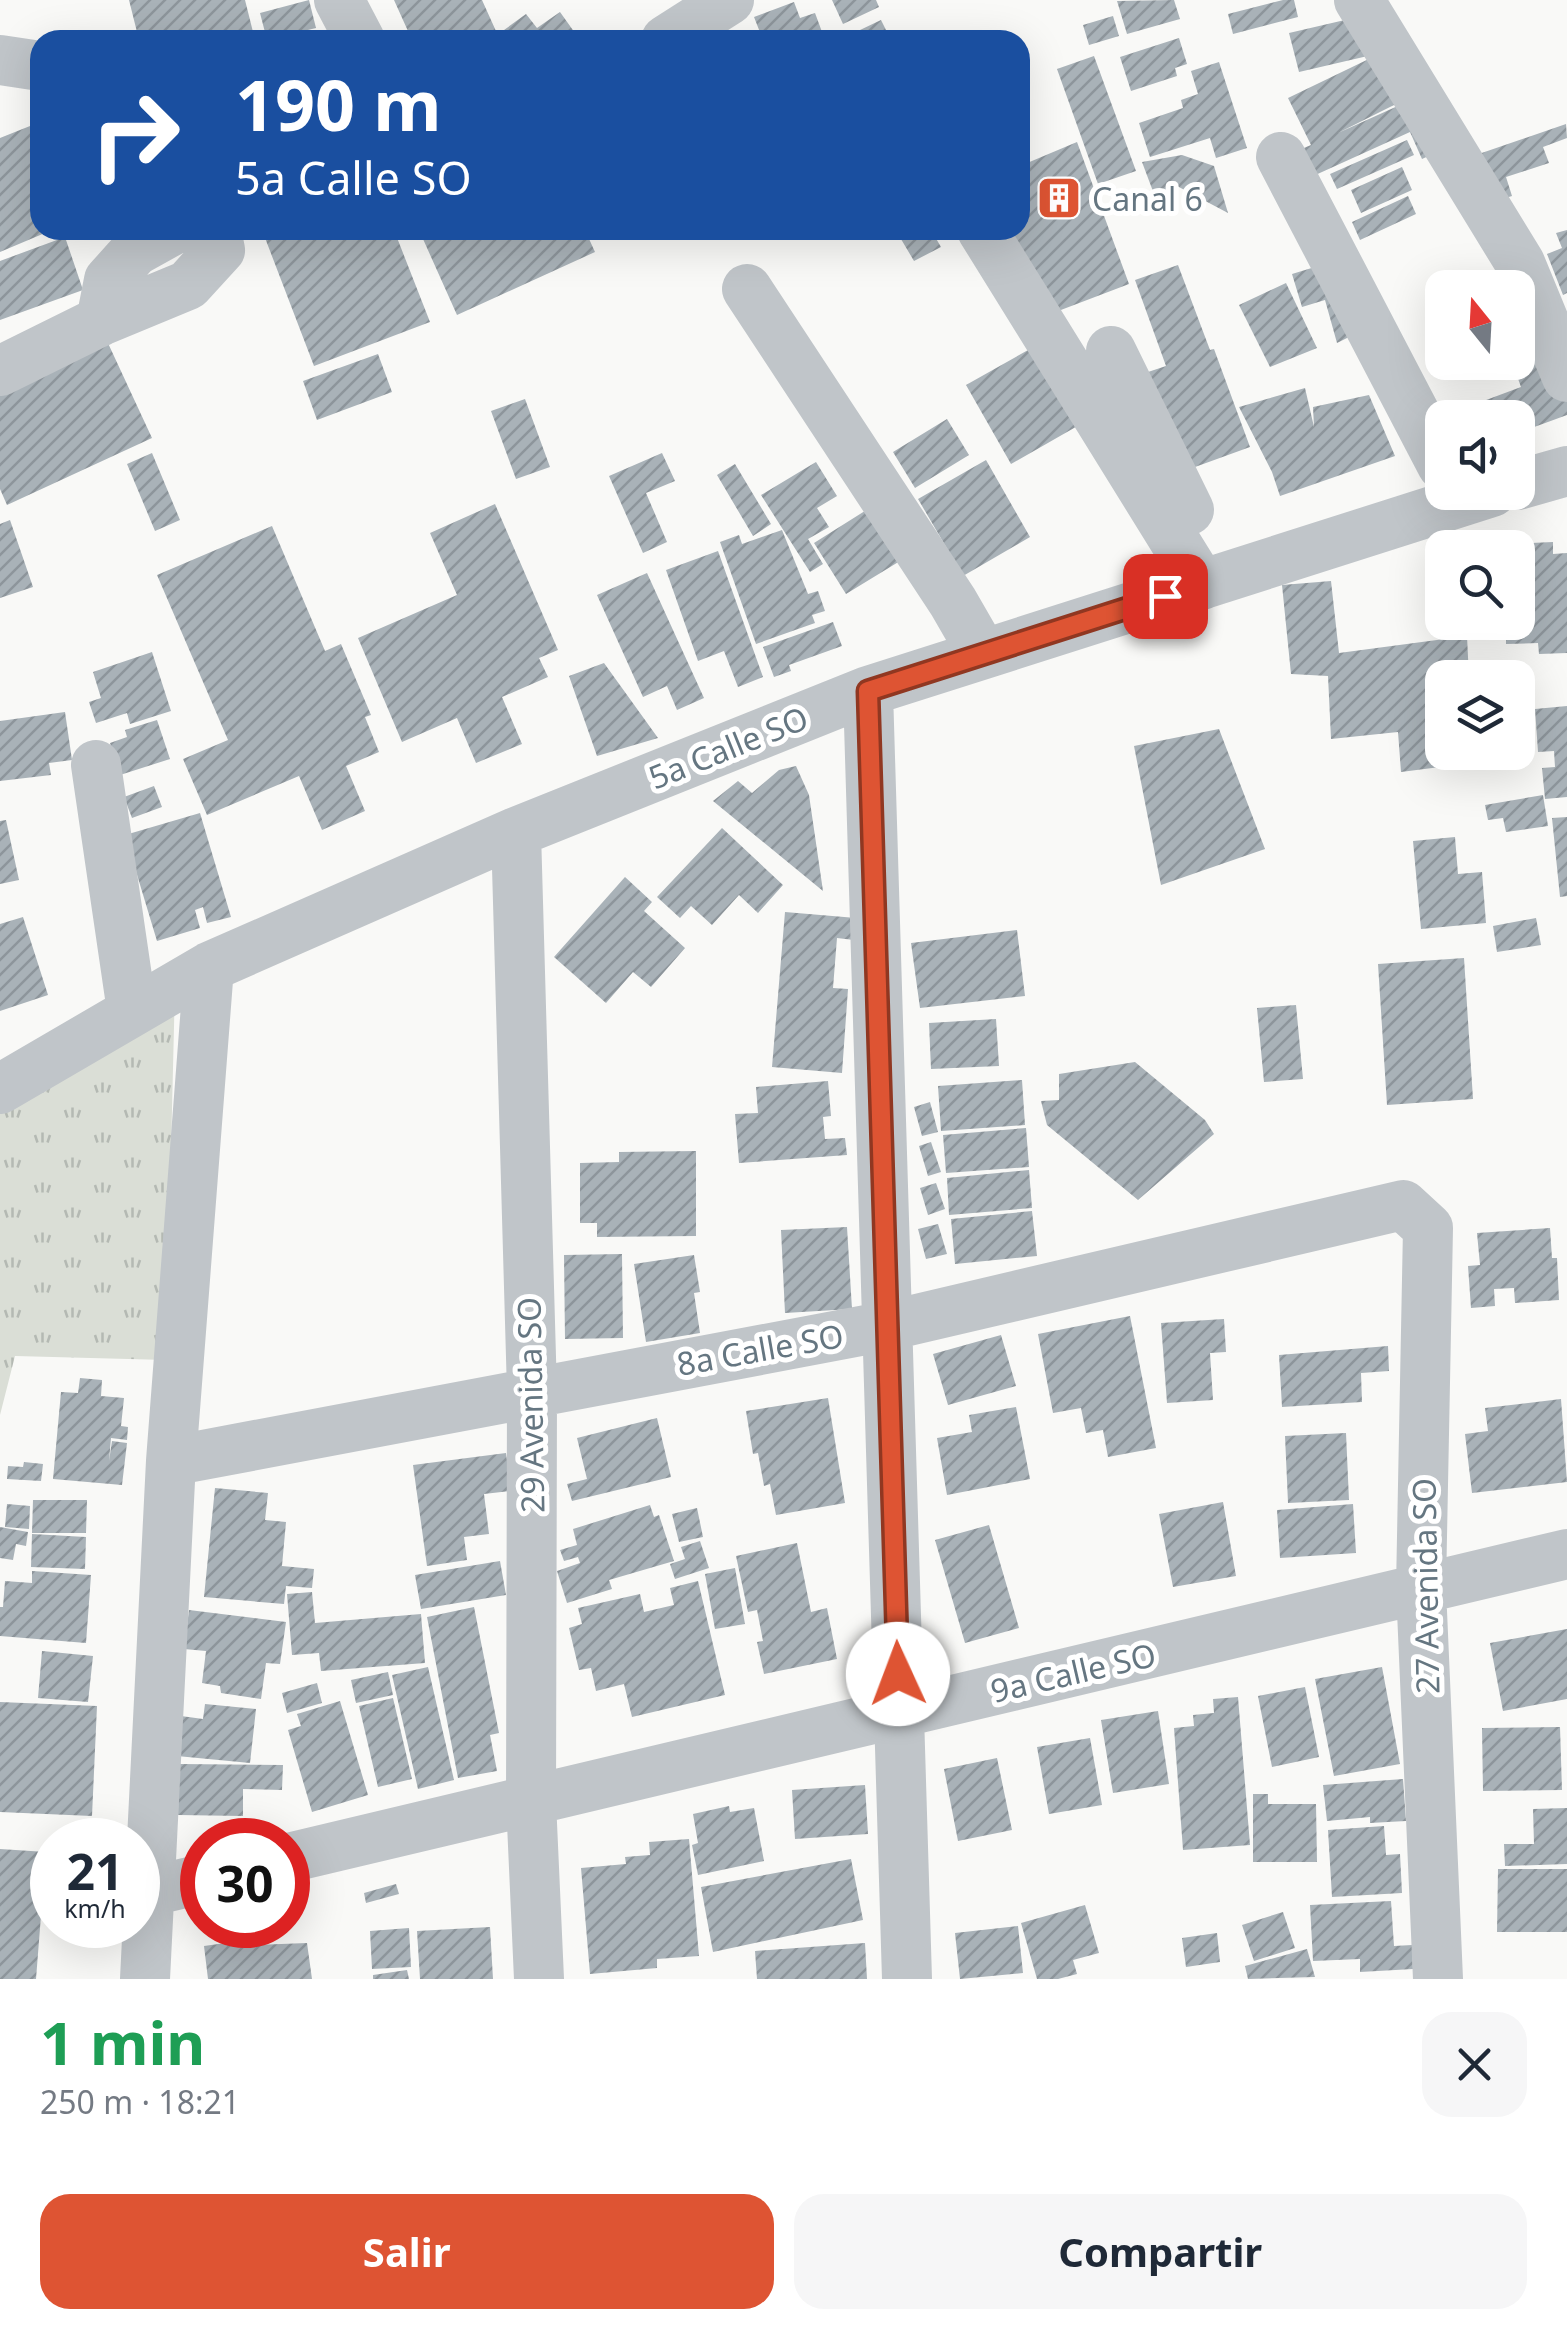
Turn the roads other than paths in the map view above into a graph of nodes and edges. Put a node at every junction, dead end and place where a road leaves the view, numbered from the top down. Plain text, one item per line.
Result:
1 (338, 0) edge
2 (730, 0) edge
3 (1359, 0) edge
4 (354, 30) edge
5 (682, 30) edge
6 (0, 60) edge
7 (30, 64) edge
8 (1281, 157) dead end
9 (155, 240) edge
10 (218, 240) edge
11 (989, 240) edge
12 (747, 289) dead end
13 (101, 321) junction
14 (1111, 351) dead end
15 (0, 371) edge
16 (1567, 377) edge
17 (1425, 419) edge
18 (1567, 470) edge
19 (1535, 480) edge
20 (1425, 502) edge
21 (1212, 581) junction
22 (983, 654) junction
23 (868, 691) junction
24 (96, 765) dead end
25 (516, 832) junction
26 (209, 967) junction
27 (132, 1011) junction
28 (0, 1090) edge
29 (1402, 1205) joint
30 (887, 1326) junction
31 (532, 1392) junction
32 (172, 1460) junction
33 (1567, 1554) edge
34 (1421, 1588) junction
35 (899, 1713) junction
36 (531, 1800) junction
37 (155, 1818) edge
38 (310, 1853) edge
39 (146, 1948) edge
40 (144, 1979) edge
41 (539, 1979) edge
42 (907, 1979) edge
43 (1438, 1979) edge

1 - 4 street
2 - 5 street
3 - 16 street
6 - 7 street
8 - 17 street
9 - 13 street
10 - 13 street
11 - 21 street
12 - 22 street
13 - 15 street
14 - 21 street
18 - 19 street
20 - 21 street, 5a Calle SO
21 - 22 street, 5a Calle SO
22 - 23 street, 5a Calle SO
23 - 25 street, 5a Calle SO
23 - 30 street
24 - 27 street
25 - 26 street, 5a Calle SO
25 - 31 street, 29 Avenida SO
26 - 27 street, 5a Calle SO
26 - 32 street
27 - 28 street, 5a Calle SO
29 - 30 street, 8a Calle SO
29 - 34 street, 27 Avenida SO
30 - 31 street, 8a Calle SO
30 - 35 street
31 - 32 street, 8a Calle SO
31 - 36 street, 29 Avenida SO
32 - 37 street
33 - 34 street, 9a Calle SO
34 - 35 street, 9a Calle SO
34 - 43 street, 27 Avenida SO
35 - 36 street, 9a Calle SO
35 - 42 street
36 - 38 street, 9a Calle SO
36 - 41 street, 29 Avenida SO
39 - 40 street

